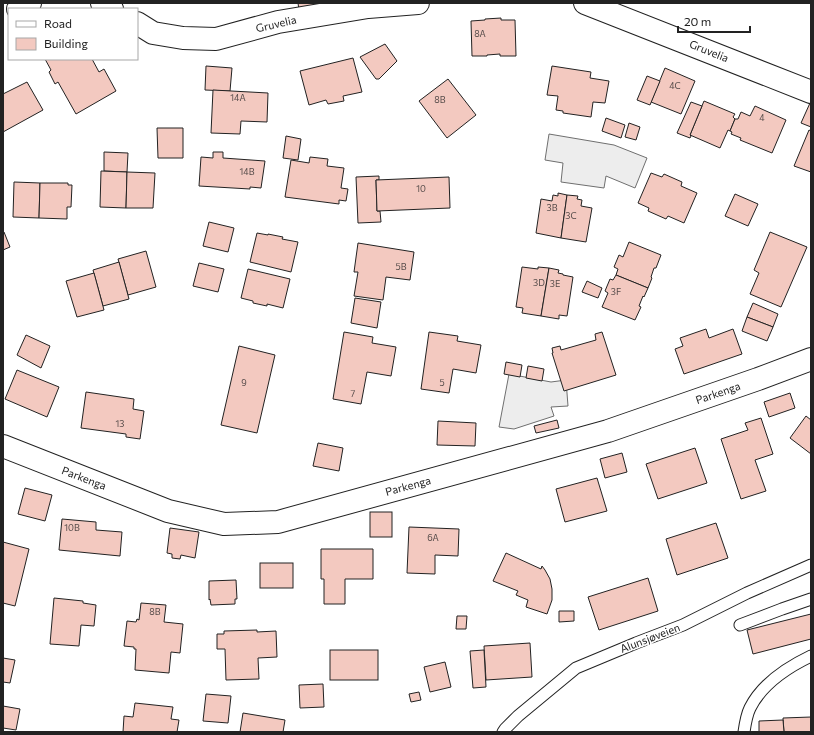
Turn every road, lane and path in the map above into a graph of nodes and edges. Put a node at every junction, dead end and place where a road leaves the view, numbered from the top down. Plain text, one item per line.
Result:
1 (30, 3) edge
2 (418, 3) edge
3 (584, 3) edge
4 (20, 8) edge
5 (138, 24) edge
6 (811, 92) edge
7 (811, 359) edge
8 (3, 446) edge
9 (811, 565) edge
10 (811, 599) edge
11 (740, 625) dead end
12 (811, 656) edge
13 (503, 732) edge
14 (744, 732) edge

1 - 4 street
2 - 5 street, Gruvelia
3 - 6 street, Gruvelia
7 - 8 street, Parkenga
9 - 13 lane, Alunsjøveien
10 - 11 lane
12 - 14 lane

